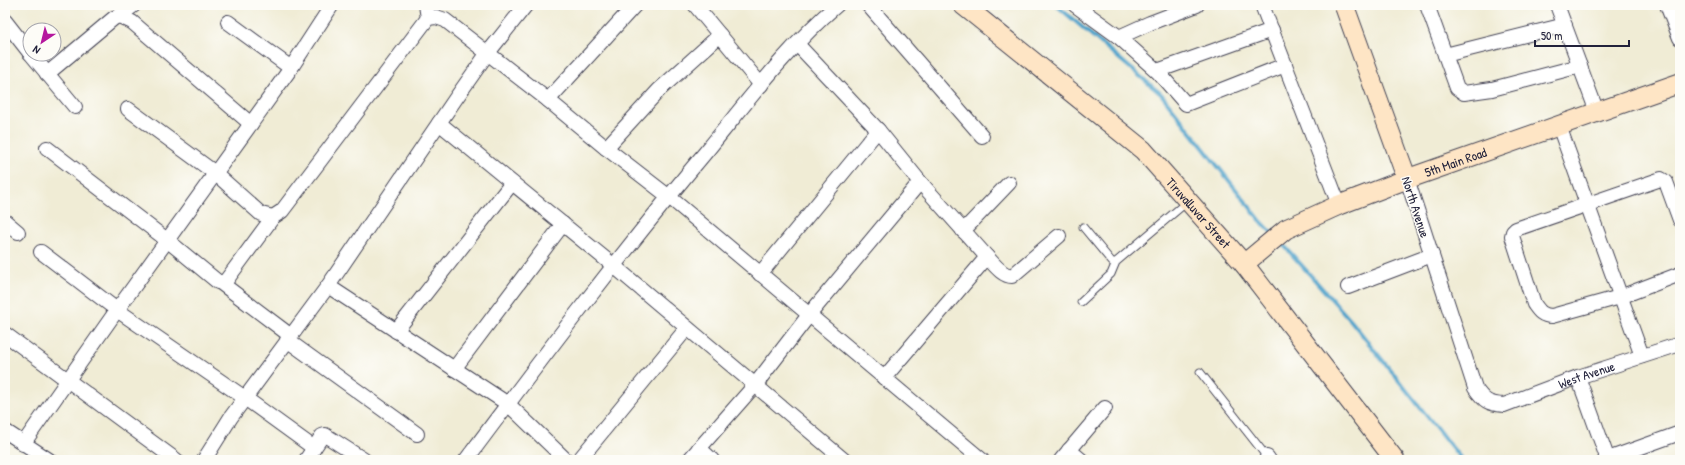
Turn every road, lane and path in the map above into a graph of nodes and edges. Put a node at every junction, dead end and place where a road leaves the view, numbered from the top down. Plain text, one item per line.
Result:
1 (134, 5) edge
2 (332, 5) edge
3 (526, 5) edge
4 (635, 5) edge
5 (695, 5) edge
6 (868, 5) edge
7 (962, 5) edge
8 (1075, 5) edge
9 (1197, 5) edge
10 (1262, 5) edge
11 (1344, 5) edge
12 (1427, 5) edge
13 (1557, 5) edge
14 (1667, 5) edge
15 (829, 8) edge
16 (427, 12) edge
17 (119, 16) junction
18 (5, 21) edge
19 (228, 22) dead end
20 (1565, 25) junction
21 (1272, 30) junction
22 (720, 35) junction
23 (1119, 37) junction
24 (1680, 38) edge
25 (22, 43) edge
26 (797, 44) junction
27 (487, 54) junction
28 (1445, 55) junction
29 (37, 62) edge
30 (1285, 65) junction
31 (1580, 66) junction
32 (291, 68) junction
33 (1156, 71) junction
34 (47, 74) junction
35 (1680, 83) edge
36 (762, 84) junction
37 (548, 100) junction
38 (75, 107) dead end
39 (128, 109) dead end
40 (1597, 112) junction
41 (250, 124) junction
42 (439, 124) junction
43 (1559, 126) junction
44 (878, 130) junction
45 (982, 136) dead end
46 (47, 148) dead end
47 (606, 148) junction
48 (215, 173) junction
49 (1407, 179) junction
50 (920, 182) junction
51 (512, 183) junction
52 (1010, 183) dead end
53 (668, 196) junction
54 (1188, 201) junction
55 (1339, 205) junction
56 (1588, 205) junction
57 (273, 217) junction
58 (1680, 220) edge
59 (5, 221) edge
60 (562, 224) junction
61 (1083, 227) dead end
62 (963, 231) junction
63 (18, 232) dead end
64 (1059, 236) dead end
65 (167, 240) junction
66 (41, 252) dead end
67 (1432, 255) junction
68 (987, 257) junction
69 (1116, 262) junction
70 (1244, 264) junction
71 (614, 266) junction
72 (760, 274) junction
73 (1680, 274) edge
74 (221, 283) junction
75 (328, 286) junction
76 (1348, 287) dead end
77 (1620, 297) junction
78 (1081, 302) dead end
79 (117, 310) junction
80 (809, 315) junction
81 (687, 328) junction
82 (396, 331) junction
83 (5, 334) edge
84 (289, 338) junction
85 (1680, 344) edge
86 (1642, 356) junction
87 (454, 369) junction
88 (1200, 372) dead end
89 (1578, 377) junction
90 (884, 378) junction
91 (69, 380) junction
92 (755, 385) junction
93 (245, 398) junction
94 (508, 404) junction
95 (1493, 404) joint
96 (1105, 408) dead end
97 (5, 431) edge
98 (1680, 432) edge
99 (416, 434) dead end
100 (24, 444) junction
101 (314, 448) junction
102 (699, 448) junction
103 (1065, 455) edge
104 (1268, 458) edge
105 (49, 460) edge
106 (176, 460) edge
107 (205, 460) edge
108 (306, 460) edge
109 (364, 460) edge
110 (466, 460) edge
111 (566, 460) edge
112 (579, 460) edge
113 (689, 460) edge
114 (712, 460) edge
115 (844, 460) edge
116 (982, 460) edge
117 (1081, 460) edge
118 (1395, 460) edge
119 (1607, 460) edge

1 - 17 street
2 - 32 street
3 - 27 street
4 - 37 street
5 - 22 street
6 - 45 street
7 - 54 street, Tiruvalluvar Street
8 - 23 street
9 - 23 street
10 - 21 street
11 - 49 street, North Avenue
12 - 28 street
13 - 20 street
14 - 24 street
15 - 26 street
16 - 27 street
16 - 57 street
17 - 34 street
17 - 41 street
18 - 25 street
19 - 32 street
20 - 28 street
20 - 31 street
21 - 30 street
21 - 33 street
22 - 36 street
22 - 47 street
23 - 33 street
26 - 36 street
26 - 44 street
27 - 37 street
27 - 42 street
28 - 31 street
29 - 34 street
30 - 33 street
30 - 55 street
31 - 40 street
32 - 41 street
34 - 38 street
35 - 40 street, 5th Main Road
36 - 53 street
37 - 47 street
39 - 48 street
40 - 43 street, 5th Main Road
41 - 48 street
42 - 51 street
42 - 75 street
43 - 49 street, 5th Main Road
43 - 56 street
44 - 50 street
44 - 72 street
46 - 65 street
47 - 53 street
48 - 57 street
48 - 65 street
49 - 55 street, 5th Main Road
49 - 67 street, North Avenue
50 - 62 street
50 - 80 street
51 - 60 street
51 - 82 street
52 - 62 street
53 - 71 street
53 - 72 street
54 - 69 lane
54 - 70 street, Tiruvalluvar Street
55 - 70 street, 5th Main Road
56 - 58 street
56 - 77 street
56 - 77 street
57 - 74 street
59 - 63 street
60 - 71 street
60 - 87 street
61 - 69 lane
62 - 68 street
64 - 68 street
65 - 74 street
65 - 79 street
66 - 79 street
67 - 76 street
67 - 95 street, North Avenue
68 - 90 street
69 - 78 lane
70 - 118 street, Tiruvalluvar Street
71 - 81 street
71 - 94 street
72 - 80 street
73 - 77 street
74 - 84 street
75 - 82 street
75 - 84 street
77 - 86 street
79 - 91 street
79 - 93 street
80 - 90 street
80 - 92 street
81 - 92 street
81 - 112 street
82 - 87 street
83 - 91 street
84 - 93 street
84 - 99 street
85 - 86 street, West Avenue
86 - 89 street, West Avenue
87 - 94 street
88 - 104 lane
89 - 95 street, West Avenue
89 - 119 street
90 - 116 street
91 - 100 street
91 - 106 street
92 - 102 street
92 - 115 street
93 - 101 street
93 - 107 street
94 - 110 street
94 - 111 street
96 - 103 street
97 - 100 street
98 - 119 street
100 - 105 street
101 - 108 street
101 - 109 street
102 - 113 street
102 - 114 street
103 - 117 street

